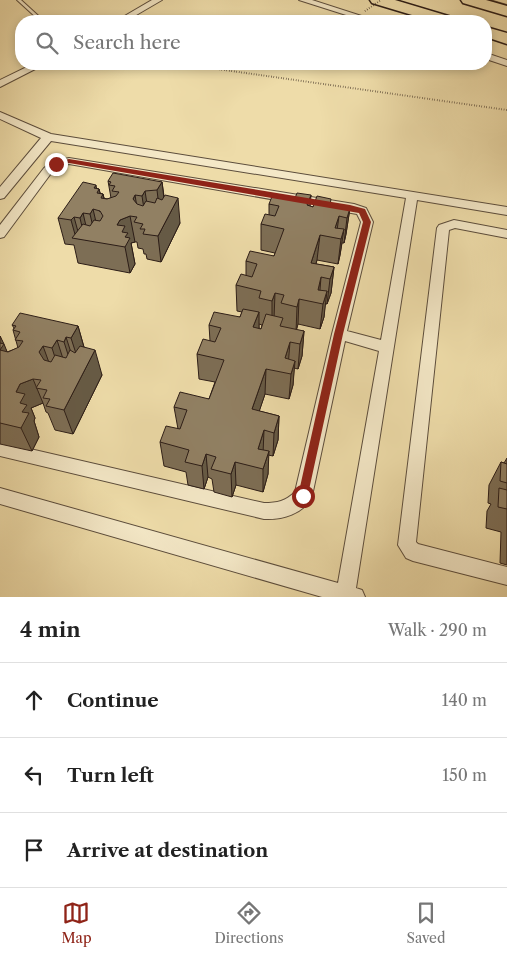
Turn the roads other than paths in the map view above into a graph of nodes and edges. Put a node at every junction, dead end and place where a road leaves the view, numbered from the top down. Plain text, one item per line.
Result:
1 (18, 0) edge
2 (158, 0) edge
3 (303, 0) edge
4 (380, 0) edge
5 (469, 0) edge
6 (507, 11) edge
7 (35, 15) edge
8 (131, 15) edge
9 (352, 15) edge
10 (429, 15) edge
11 (492, 34) edge
12 (507, 39) edge
13 (492, 58) edge
14 (507, 62) edge
15 (28, 70) edge
16 (0, 84) edge
17 (0, 115) edge
18 (48, 137) junction
19 (0, 195) edge
20 (412, 196) junction
21 (507, 211) edge
22 (0, 234) edge
23 (507, 234) edge
24 (339, 334) junction
25 (386, 348) junction
26 (0, 449) edge
27 (0, 496) edge
28 (507, 576) edge
29 (349, 596) edge

1 - 7 lane
2 - 8 street
3 - 9 street
4 - 10 highway
5 - 6 highway
11 - 12 highway
13 - 14 street
15 - 16 street
17 - 18 street
18 - 19 street
18 - 20 street
20 - 21 street
20 - 25 street
22 - 24 street
23 - 28 street
24 - 25 street
24 - 26 street
25 - 29 street
27 - 29 street

